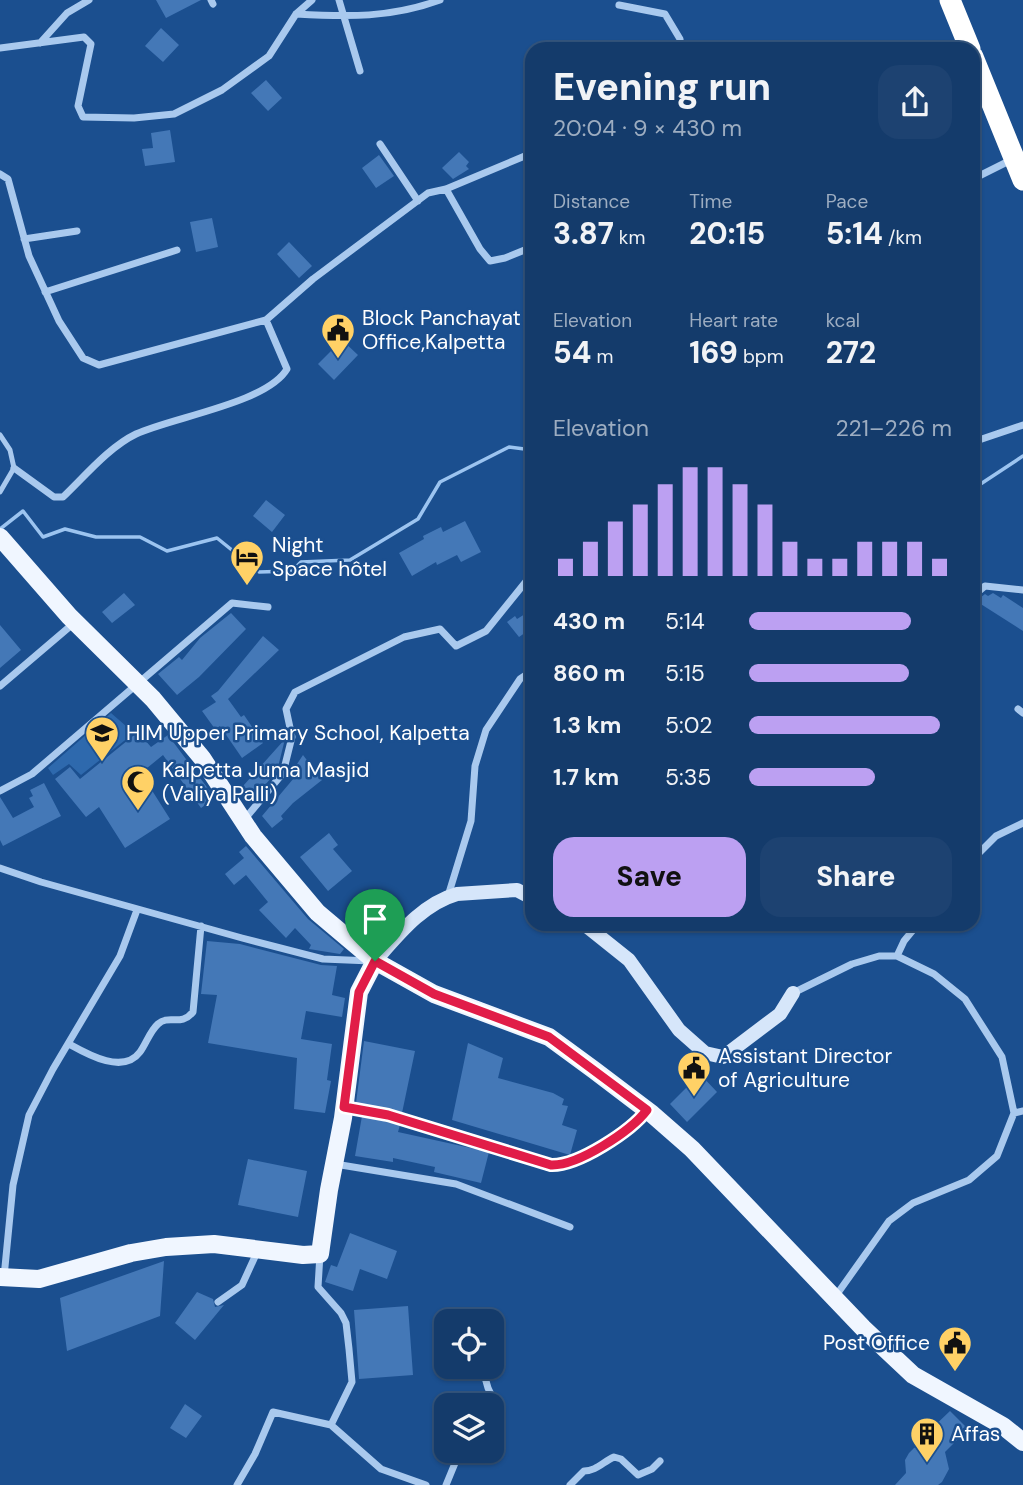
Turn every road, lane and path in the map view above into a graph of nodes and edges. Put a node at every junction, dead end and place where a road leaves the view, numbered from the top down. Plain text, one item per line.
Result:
1 (89, 0) edge
2 (312, 0) edge
3 (339, 0) edge
4 (440, 0) edge
5 (950, 0) edge
6 (619, 5) dead end
7 (296, 14) junction
8 (345, 17) junction
9 (680, 42) edge
10 (967, 42) edge
11 (39, 44) junction
12 (0, 48) edge
13 (360, 71) dead end
14 (980, 74) edge
15 (380, 145) dead end
16 (525, 156) edge
17 (1014, 159) junction
18 (0, 174) edge
19 (980, 176) edge
20 (1023, 180) edge
21 (446, 189) junction
22 (418, 201) junction
23 (77, 231) dead end
24 (24, 239) junction
25 (177, 250) dead end
26 (525, 250) edge
27 (45, 292) junction
28 (266, 320) junction
29 (1023, 425) edge
30 (0, 436) edge
31 (980, 440) edge
32 (14, 468) junction
33 (0, 492) edge
34 (1, 538) edge
35 (525, 583) edge
36 (980, 590) edge
37 (1023, 590) edge
38 (268, 607) dead end
39 (75, 622) junction
40 (525, 676) edge
41 (137, 684) junction
42 (0, 686) edge
43 (0, 791) edge
44 (243, 821) junction
45 (1023, 823) edge
46 (980, 852) edge
47 (0, 868) edge
48 (525, 894) edge
49 (448, 896) junction
50 (137, 910) junction
51 (201, 926) junction
52 (593, 931) edge
53 (912, 931) edge
54 (897, 956) junction
55 (375, 961) junction
56 (793, 993) joint
57 (69, 1044) junction
58 (344, 1107) junction
59 (647, 1110) junction
60 (1023, 1111) edge
61 (1014, 1113) junction
62 (334, 1163) junction
63 (570, 1227) dead end
64 (258, 1250) junction
65 (320, 1254) junction
66 (2, 1277) edge
67 (834, 1297) junction
68 (218, 1302) dead end
69 (331, 1424) junction
70 (1023, 1442) edge
71 (660, 1461) dead end
72 (455, 1463) edge
73 (237, 1485) edge
74 (426, 1485) edge
75 (446, 1485) edge
76 (570, 1485) edge

1 - 11 street
2 - 7 street
3 - 8 street
4 - 8 street
5 - 10 highway
6 - 9 street
7 - 8 street
7 - 11 street
8 - 13 street
11 - 12 street
14 - 17 highway
15 - 22 street
16 - 21 street
17 - 19 street
17 - 20 highway
18 - 24 street
21 - 22 street
21 - 26 street
22 - 28 street
23 - 24 street
24 - 27 street
25 - 27 street
27 - 28 street
28 - 32 street
29 - 31 street
30 - 32 lane
32 - 33 lane
34 - 39 main road
35 - 44 street
36 - 37 street
38 - 41 street
39 - 41 main road
39 - 42 street
40 - 49 street
41 - 43 street
41 - 44 main road
44 - 55 main road
45 - 46 street
47 - 50 street
48 - 49 main road
49 - 55 main road
50 - 51 street
50 - 57 street
51 - 55 street
51 - 57 street
52 - 56 main road
53 - 54 street
54 - 56 street
54 - 61 street
55 - 58 main road
55 - 59 main road
57 - 66 street
58 - 59 street
58 - 62 main road
59 - 67 main road
60 - 61 street
61 - 67 street
62 - 63 street
62 - 65 main road
64 - 65 main road
64 - 66 main road
64 - 68 street
65 - 69 street
67 - 70 main road
69 - 73 street
69 - 74 street
71 - 76 street
72 - 75 street

